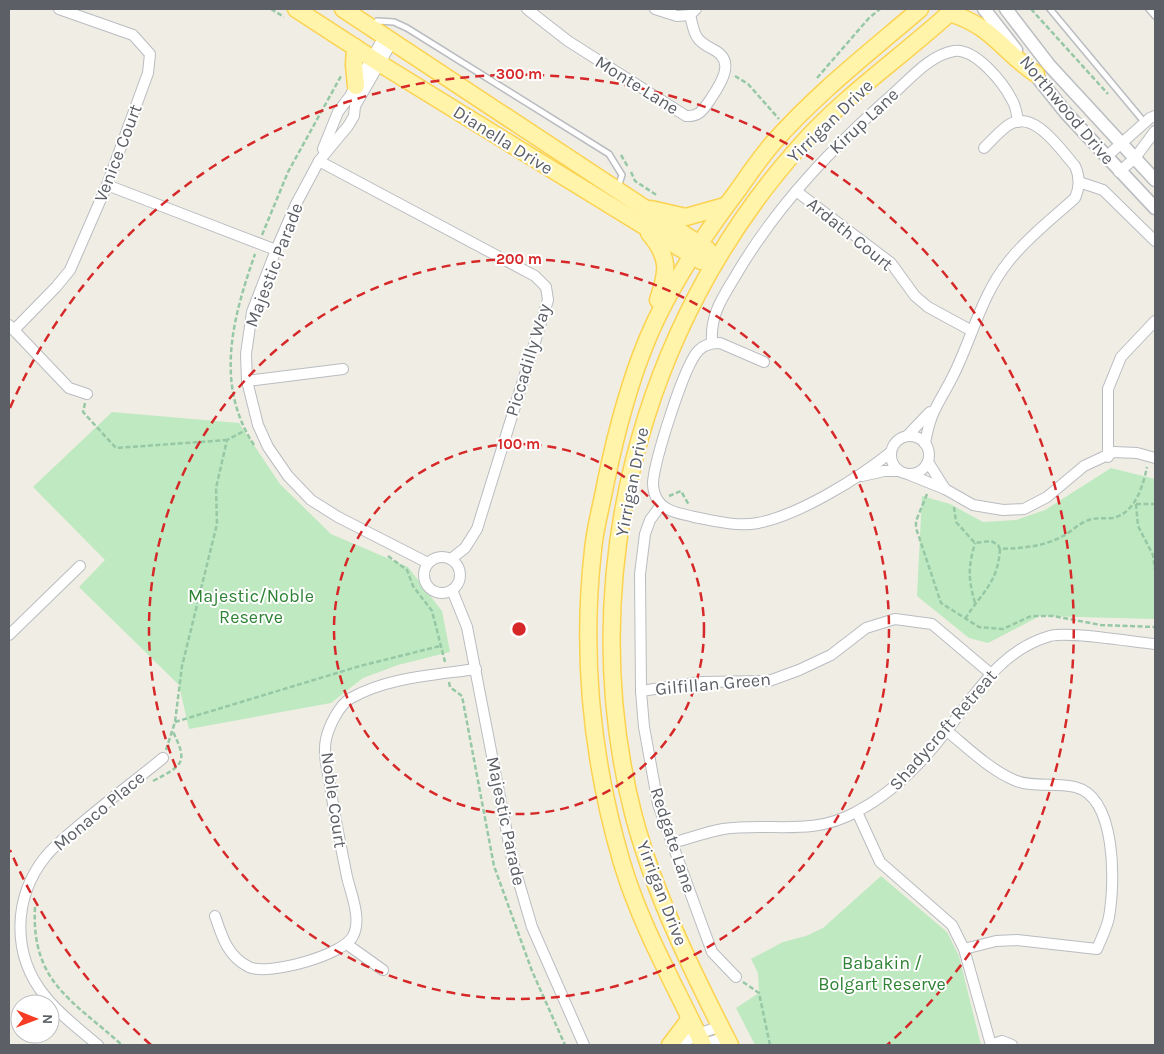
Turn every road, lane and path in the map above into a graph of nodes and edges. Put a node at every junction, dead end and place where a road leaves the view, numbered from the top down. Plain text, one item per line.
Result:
1 (59, 9) edge
2 (270, 9) edge
3 (343, 9) edge
4 (528, 9) edge
5 (655, 9) edge
6 (880, 9) edge
7 (920, 9) edge
8 (984, 9) edge
9 (1006, 9) edge
10 (1031, 9) edge
11 (1050, 9) edge
12 (1149, 9) edge
13 (952, 11) edge
14 (693, 12) edge
15 (293, 15) edge
16 (1155, 16) edge
17 (384, 34) junction
18 (355, 48) junction
19 (376, 61) junction
20 (342, 74) dead end
21 (725, 74) junction
22 (1036, 74) junction
23 (814, 80) dead end
24 (356, 86) junction
25 (1114, 100) dead end
26 (785, 113) dead end
27 (1155, 116) edge
28 (1018, 122) junction
29 (1145, 123) junction
30 (1155, 131) edge
31 (1121, 142) junction
32 (984, 148) dead end
33 (616, 152) dead end
34 (322, 156) junction
35 (1106, 157) junction
36 (1135, 158) junction
37 (1119, 172) junction
38 (1155, 180) edge
39 (1079, 182) junction
40 (107, 185) junction
41 (617, 189) junction
42 (796, 191) junction
43 (659, 197) dead end
44 (725, 206) junction
45 (1155, 208) edge
46 (646, 209) junction
47 (638, 223) junction
48 (1155, 241) edge
49 (258, 244) junction
50 (276, 250) junction
51 (696, 250) junction
52 (715, 262) junction
53 (1155, 321) edge
54 (11, 328) edge
55 (972, 331) junction
56 (712, 343) junction
57 (764, 362) dead end
58 (343, 368) dead end
59 (247, 381) junction
60 (627, 393) junction
61 (87, 394) joint
62 (935, 406) junction
63 (258, 425) junction
64 (245, 431) junction
65 (907, 436) junction
66 (227, 440) junction
67 (925, 444) junction
68 (256, 448) dead end
69 (891, 452) junction
70 (1108, 457) junction
71 (1152, 457) edge
72 (928, 462) junction
73 (899, 471) junction
74 (910, 475) junction
75 (856, 478) junction
76 (945, 489) junction
77 (921, 490) dead end
78 (660, 503) junction
79 (1134, 504) junction
80 (1155, 504) edge
81 (954, 506) dead end
82 (690, 507) dead end
83 (975, 543) junction
84 (1000, 549) junction
85 (386, 555) dead end
86 (451, 559) junction
87 (428, 563) junction
88 (80, 566) dead end
89 (1155, 570) edge
90 (452, 590) junction
91 (975, 603) junction
92 (966, 619) junction
93 (1155, 627) edge
94 (9, 635) edge
95 (1155, 644) edge
96 (441, 646) junction
97 (476, 669) junction
98 (990, 673) junction
99 (448, 674) junction
100 (641, 691) junction
101 (175, 722) junction
102 (172, 730) junction
103 (947, 731) junction
104 (163, 758) joint
105 (149, 784) dead end
106 (857, 812) junction
107 (672, 843) junction
108 (35, 899) dead end
109 (215, 916) dead end
110 (14, 926) edge
111 (348, 945) junction
112 (964, 949) junction
113 (383, 970) dead end
114 (736, 977) joint
115 (688, 1015) junction
116 (726, 1036) edge
117 (701, 1042) edge
118 (98, 1045) edge
119 (122, 1045) edge
120 (584, 1045) edge
121 (670, 1045) edge
122 (680, 1045) edge
123 (770, 1045) edge
124 (991, 1045) edge
125 (1012, 1045) edge

1 - 40 street, Venice Court
2 - 15 path
3 - 17 main road, Dianella Drive
4 - 21 street, Monte Lane
5 - 14 street
6 - 23 path
7 - 44 main road, Yirrigan Drive
8 - 22 street, Northwood Drive
9 - 31 street, Northwood Drive
10 - 25 path
11 - 29 lane
12 - 16 lane
13 - 22 main road
13 - 52 main road, Yirrigan Drive
14 - 21 street
15 - 18 main road, Dianella Drive
17 - 19 street, Majestic Parade
17 - 41 main road, Dianella Drive
17 - 41 lane
18 - 19 main road, Dianella Drive
18 - 24 main road
19 - 24 street, Majestic Parade
19 - 34 street, Majestic Parade
19 - 47 main road, Dianella Drive
20 - 49 path
21 - 26 path
22 - 35 street, Northwood Drive
24 - 34 street, Majestic Parade
27 - 29 street
28 - 32 street
28 - 39 street
28 - 42 street, Kirup Lane
29 - 31 street
30 - 36 street
31 - 35 street
31 - 36 street, Northwood Drive
33 - 43 path
34 - 50 street, Majestic Parade
34 - 86 street, Piccadilly Way
35 - 37 street, Northwood Drive
36 - 37 street
36 - 38 street, Northwood Drive
37 - 45 street, Northwood Drive
39 - 48 street
39 - 55 street
40 - 49 street
40 - 54 street, Venice Court
41 - 46 main road, Dianella Drive
42 - 55 street, Ardath Court
42 - 56 street, Kirup Lane
44 - 46 main road
44 - 51 main road, Yirrigan Drive
46 - 51 main road, Dianella Drive
47 - 51 main road, Dianella Drive
47 - 60 main road
49 - 50 street
49 - 64 path
50 - 59 street, Majestic Parade
51 - 52 main road, Dianella Drive
51 - 60 main road, Yirrigan Drive
52 - 116 main road, Yirrigan Drive
53 - 70 street
54 - 61 street
55 - 62 street
56 - 57 street
56 - 78 street
58 - 59 street
59 - 63 street, Majestic Parade
60 - 115 main road, Yirrigan Drive
61 - 66 path
62 - 65 street
62 - 67 street
63 - 64 path
63 - 87 street, Majestic Parade
64 - 66 path
64 - 68 path
65 - 67 street
65 - 69 street
66 - 101 path
67 - 72 street
69 - 73 street
69 - 75 street
70 - 71 street
70 - 76 street
71 - 79 path
72 - 74 street
72 - 76 street
73 - 74 street
73 - 75 street
74 - 76 street
75 - 78 street
77 - 92 path
78 - 82 path
78 - 100 street, Redgate Lane
79 - 80 path
79 - 84 path
79 - 89 path
81 - 83 path
83 - 84 path
83 - 91 path
84 - 91 path
85 - 96 path
86 - 87 street
86 - 90 street
87 - 90 street
88 - 94 street
90 - 97 street, Majestic Parade
91 - 92 path
92 - 93 path
95 - 98 street, Shadycroft Retreat
96 - 99 path
96 - 101 path
97 - 99 street, Noble Court
97 - 120 street, Majestic Parade
98 - 100 street, Gilfillan Green
98 - 103 street, Shadycroft Retreat
99 - 111 street, Noble Court
100 - 107 street, Redgate Lane
101 - 102 path
102 - 104 path
102 - 105 path
103 - 106 street, Shadycroft Retreat
103 - 112 street
104 - 110 street, Monaco Place
106 - 107 street, Shadycroft Retreat
106 - 112 street
107 - 114 street, Redgate Lane
108 - 119 path
109 - 111 street
110 - 118 street, Monaco Place
111 - 113 street
112 - 124 street
114 - 123 path
115 - 117 main road, Yirrigan Drive
115 - 121 main road
116 - 117 street
117 - 122 street
124 - 125 street

